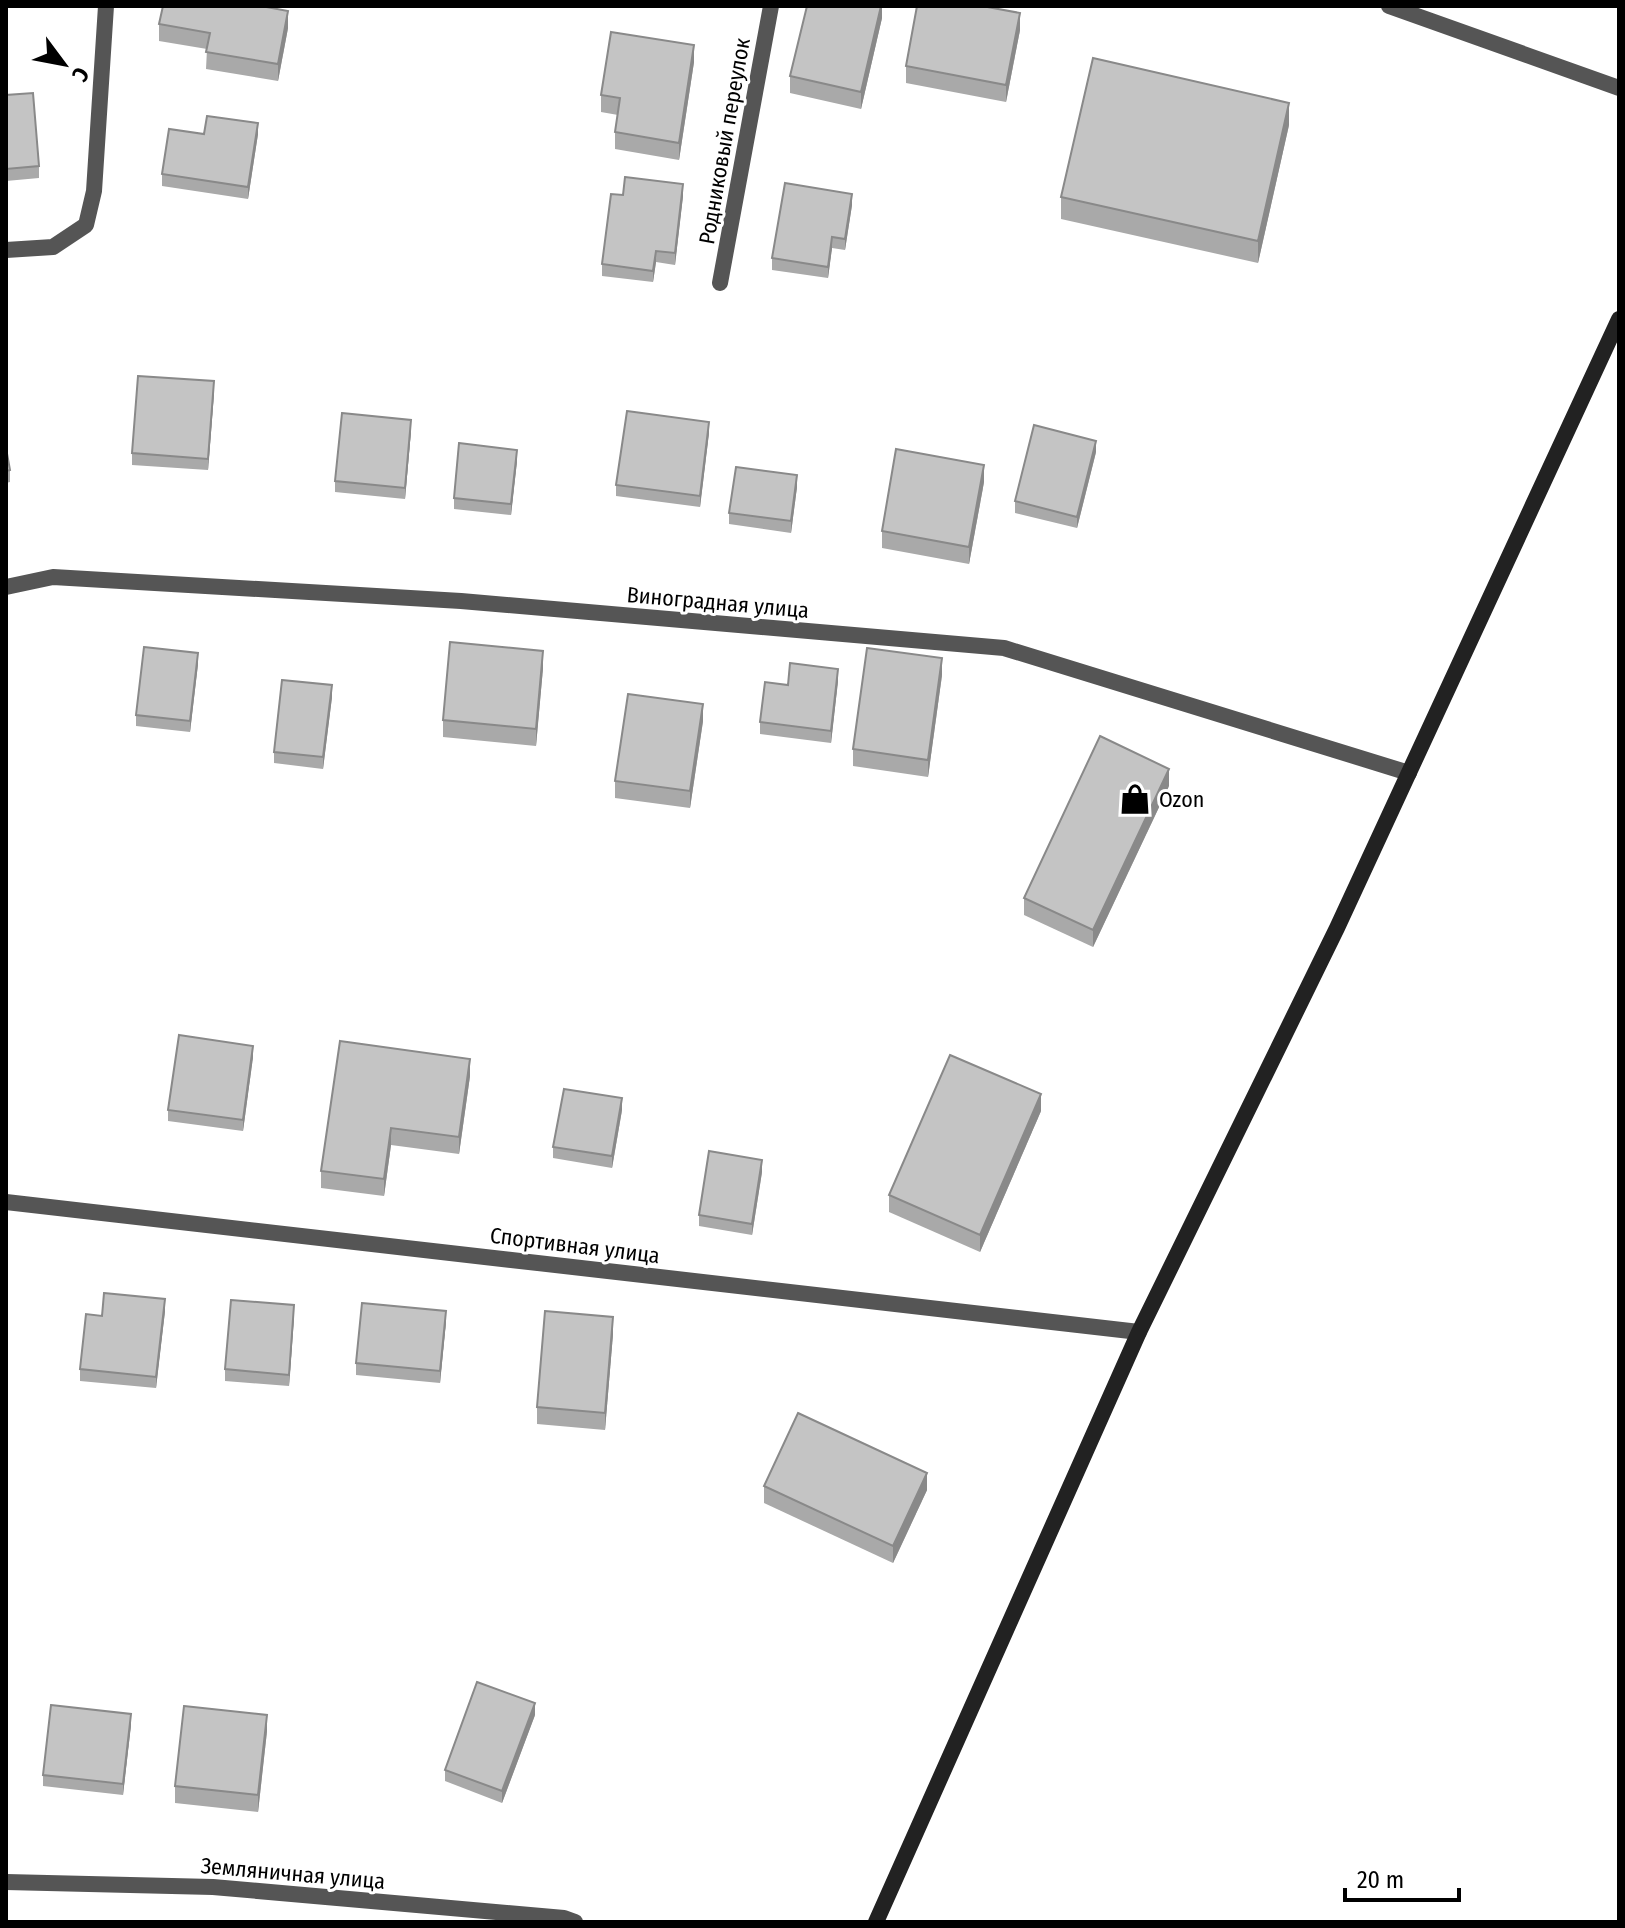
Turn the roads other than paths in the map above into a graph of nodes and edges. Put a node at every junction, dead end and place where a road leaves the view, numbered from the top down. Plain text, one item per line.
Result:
1 (106, 6) edge
2 (771, 6) edge
3 (1389, 6) edge
4 (1619, 88) edge
5 (6, 250) edge
6 (720, 283) dead end
7 (1619, 319) edge
8 (6, 587) edge
9 (1409, 773) junction
10 (6, 1202) edge
11 (1139, 1332) junction
12 (6, 1882) edge
13 (575, 1922) edge
14 (876, 1922) edge

1 - 5 street
2 - 6 street, Родниковый переулок
3 - 4 street
7 - 9 main road
8 - 9 street, Виноградная улица
9 - 11 main road
10 - 11 street, Спортивная улица
11 - 14 main road
12 - 13 street, Земляничная улица

